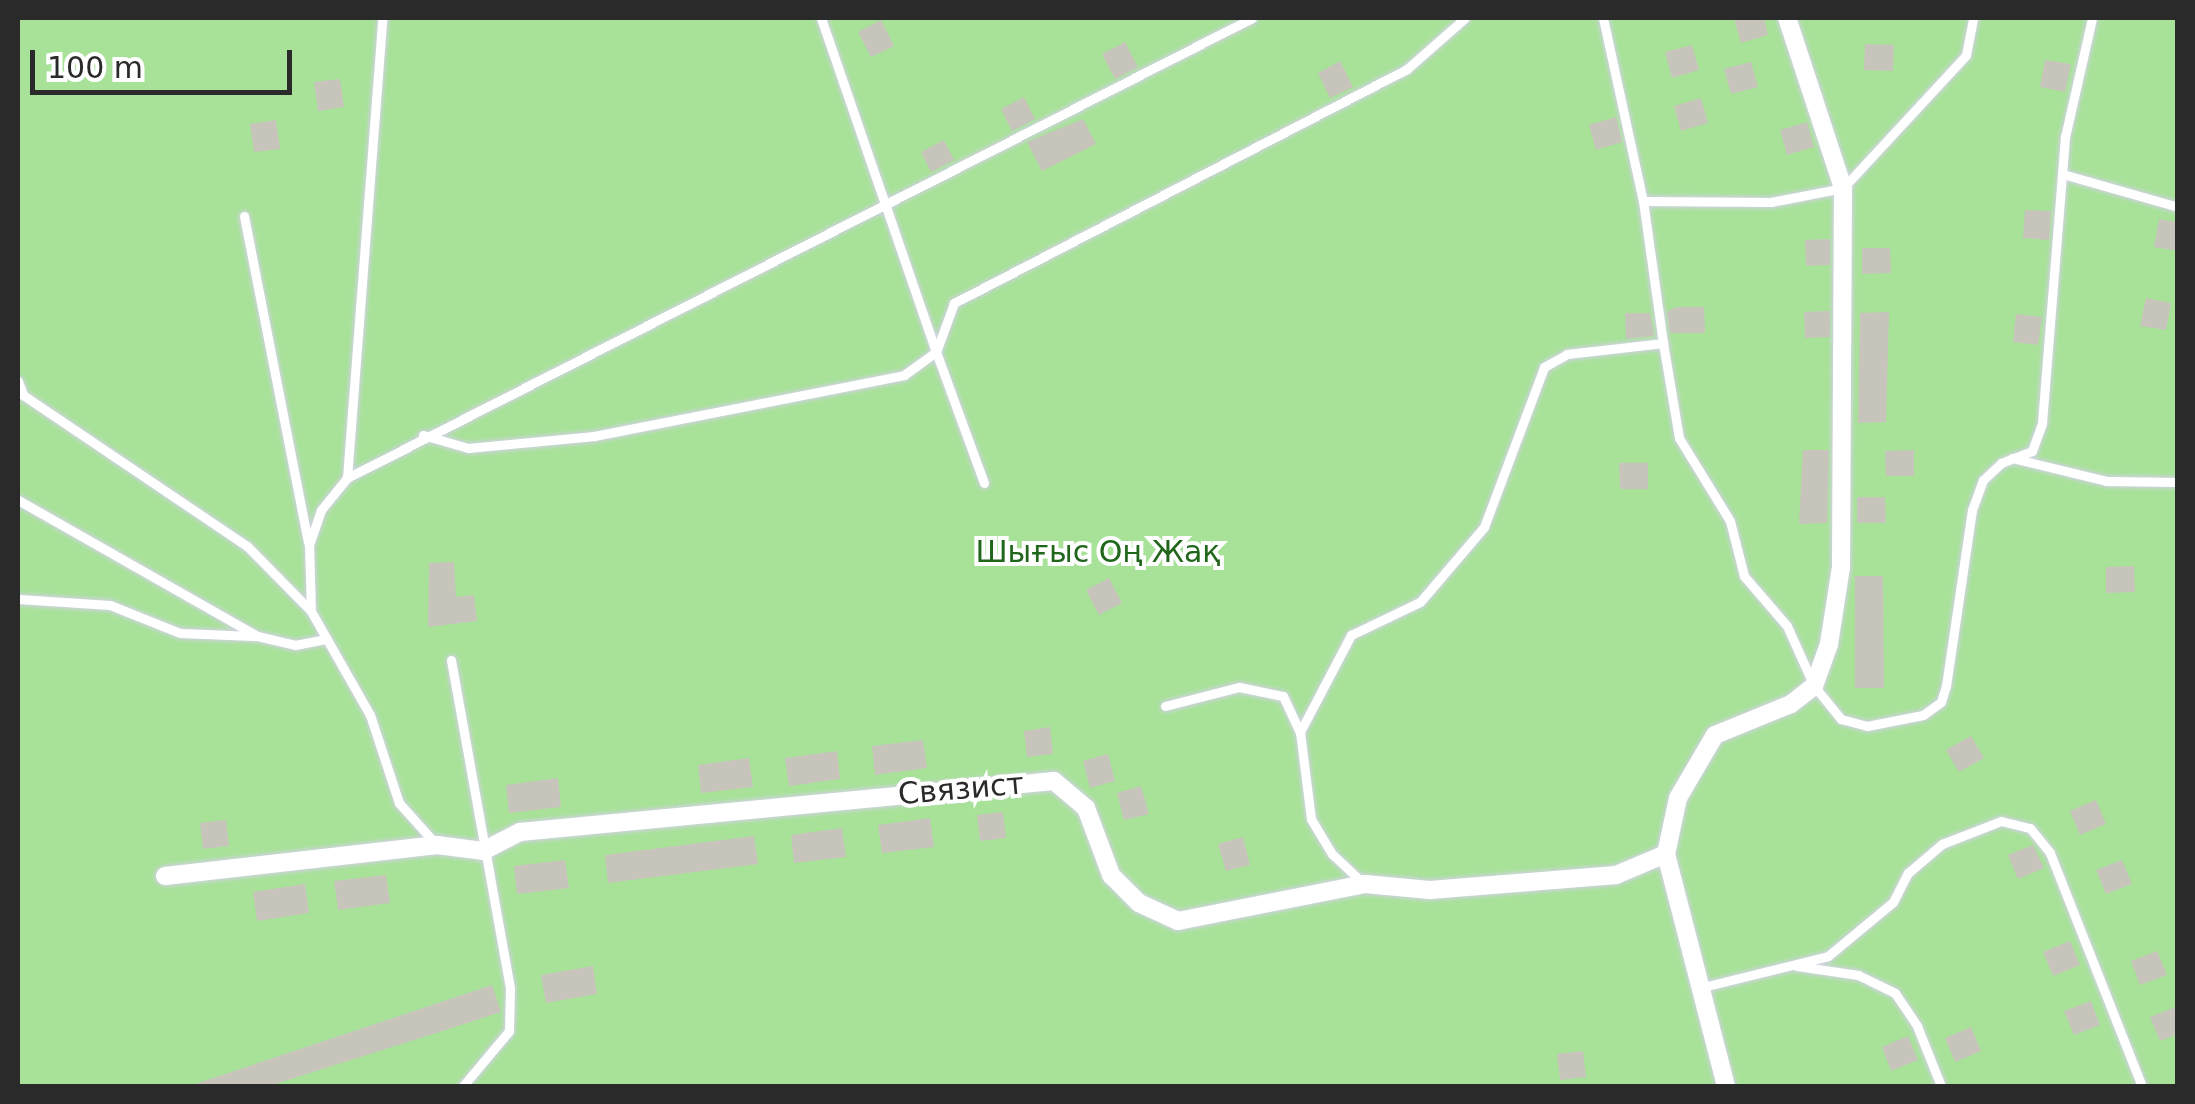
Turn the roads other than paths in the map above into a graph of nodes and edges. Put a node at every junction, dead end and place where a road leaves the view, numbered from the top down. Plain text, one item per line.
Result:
1 (382, 18) edge
2 (821, 18) edge
3 (1252, 18) edge
4 (1465, 18) edge
5 (1604, 18) edge
6 (1787, 18) edge
7 (1973, 18) edge
8 (2092, 18) edge
9 (2066, 174) junction
10 (1842, 188) junction
11 (1643, 200) junction
12 (2178, 206) edge
13 (887, 208) junction
14 (244, 216) dead end
15 (1663, 343) junction
16 (936, 352) junction
17 (18, 381) edge
18 (423, 435) junction
19 (2012, 458) junction
20 (346, 478) junction
21 (2178, 482) edge
22 (984, 484) dead end
23 (18, 500) edge
24 (308, 545) junction
25 (18, 599) edge
26 (310, 611) junction
27 (257, 636) junction
28 (325, 638) junction
29 (451, 660) dead end
30 (1814, 686) junction
31 (1165, 706) dead end
32 (1300, 732) junction
33 (437, 846) junction
34 (482, 851) junction
35 (1666, 854) junction
36 (165, 876) dead end
37 (1365, 884) junction
38 (1793, 965) junction
39 (1699, 988) junction
40 (462, 1086) edge
41 (1726, 1086) edge
42 (1941, 1086) edge
43 (2142, 1086) edge

1 - 20 lane
2 - 13 lane
3 - 13 lane
4 - 16 lane
5 - 11 lane
6 - 10 street
7 - 10 lane
8 - 9 lane
9 - 12 lane
9 - 19 lane
10 - 11 lane
10 - 30 street
11 - 15 lane
13 - 16 lane
13 - 18 lane
14 - 24 lane
15 - 30 lane
15 - 32 lane
16 - 18 lane
16 - 22 lane
17 - 26 lane
18 - 20 lane
19 - 21 lane
19 - 30 lane
20 - 24 lane
23 - 27 lane
24 - 26 lane
25 - 27 lane
26 - 28 lane
27 - 28 lane
28 - 33 lane
29 - 34 lane
30 - 35 street
31 - 32 lane
32 - 37 lane
33 - 34 street
33 - 36 street
34 - 37 street, Связист
34 - 40 lane
35 - 37 street, Связист
35 - 39 street
38 - 39 lane
38 - 42 lane
38 - 43 lane
39 - 41 street

